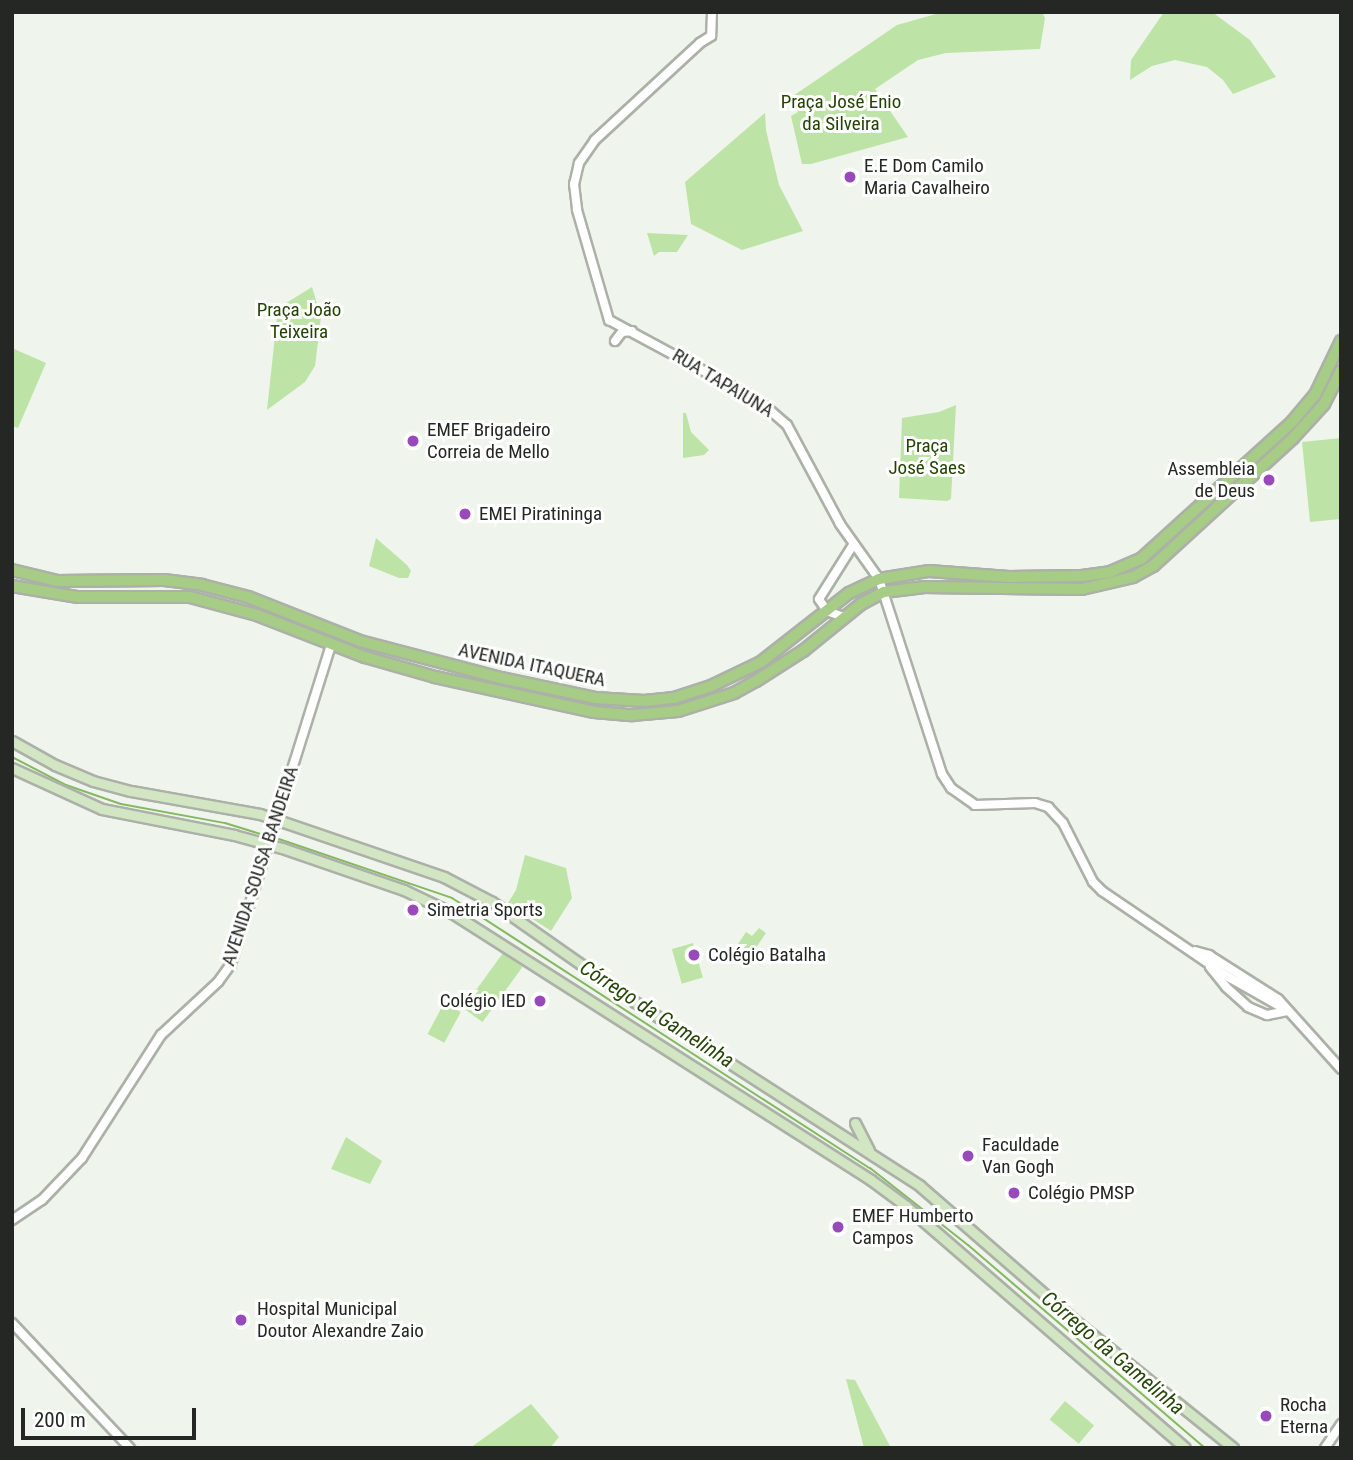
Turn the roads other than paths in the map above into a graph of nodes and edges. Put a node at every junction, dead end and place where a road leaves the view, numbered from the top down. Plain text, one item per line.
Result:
1 (712, 12) edge
2 (633, 331) junction
3 (615, 341) dead end
4 (1341, 341) edge
5 (1341, 371) edge
6 (853, 545) junction
7 (12, 570) edge
8 (879, 579) junction
9 (12, 586) edge
10 (884, 592) junction
11 (827, 611) junction
12 (844, 617) junction
13 (331, 645) junction
14 (389, 650) junction
15 (12, 741) edge
16 (12, 768) edge
17 (276, 821) junction
18 (270, 843) junction
19 (1195, 951) junction
20 (1205, 960) junction
21 (1288, 1011) junction
22 (1341, 1069) edge
23 (855, 1123) dead end
24 (870, 1153) junction
25 (12, 1220) edge
26 (12, 1323) edge
27 (1340, 1429) edge
28 (130, 1448) edge
29 (1185, 1448) edge
30 (1233, 1448) edge
31 (1325, 1448) edge

1 - 2 street, RUA TAPAIUNA
2 - 3 street
2 - 6 street, RUA TAPAIUNA
4 - 8 main road, AVENIDA ITAQUERA
5 - 10 main road, AVENIDA ITAQUERA
6 - 8 street, RUA TAPAIUNA
6 - 11 street
7 - 14 main road, AVENIDA ITAQUERA
8 - 10 street, RUA TAPAIUNA
8 - 11 main road, AVENIDA ITAQUERA
9 - 13 main road, AVENIDA ITAQUERA
10 - 12 main road, AVENIDA ITAQUERA
10 - 19 street, RUA TAPAIUNA
11 - 12 street
11 - 14 main road, AVENIDA ITAQUERA
12 - 13 main road, AVENIDA ITAQUERA
13 - 14 main road
13 - 17 street, AVENIDA SOUSA BANDEIRA
15 - 17 main road
16 - 18 main road
17 - 18 street, AVENIDA SOUSA BANDEIRA
17 - 24 main road
18 - 25 street, AVENIDA SOUSA BANDEIRA
18 - 29 main road
19 - 20 street
19 - 21 street
20 - 21 street
20 - 21 street
21 - 22 street
23 - 24 main road
24 - 30 main road
26 - 28 street
27 - 31 street

